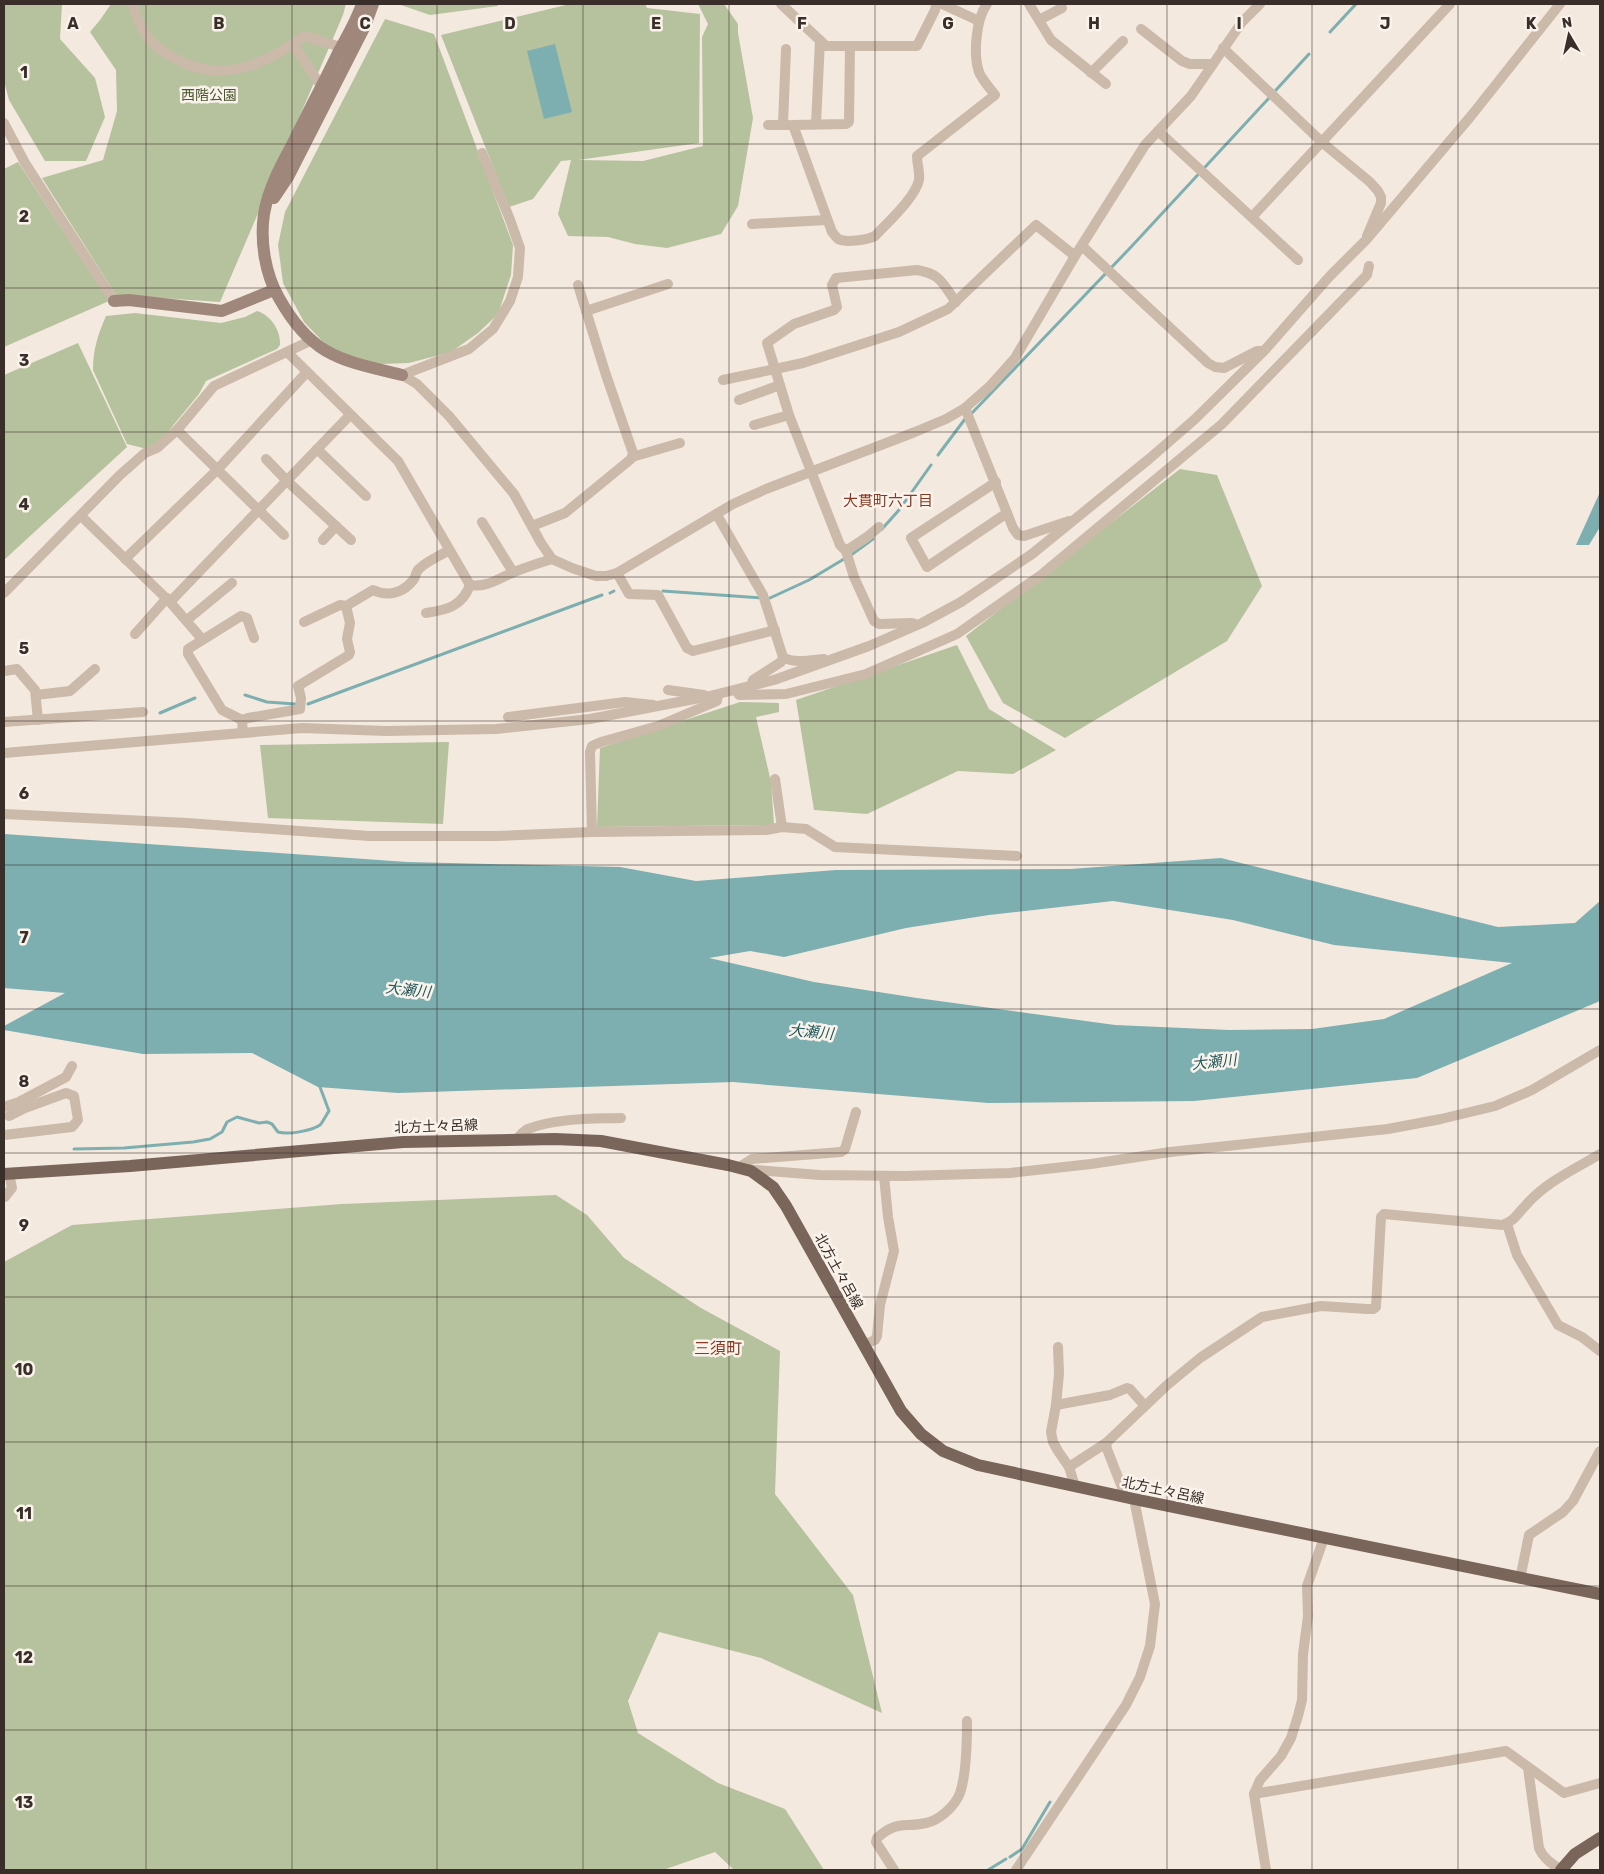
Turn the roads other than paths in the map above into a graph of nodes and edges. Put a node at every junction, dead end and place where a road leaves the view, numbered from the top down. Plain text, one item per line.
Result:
1 (132, 4) edge
2 (362, 4) edge
3 (373, 4) edge
4 (781, 4) edge
5 (936, 4) edge
6 (942, 4) edge
7 (987, 4) edge
8 (1029, 4) edge
9 (1260, 4) edge
10 (1450, 4) edge
11 (1560, 4) edge
12 (1062, 8) dead end
13 (1039, 20) junction
14 (979, 21) junction
15 (1141, 29) dead end
16 (820, 40) junction
17 (1123, 41) dead end
18 (293, 44) junction
19 (850, 46) junction
20 (341, 47) junction
21 (1223, 48) junction
22 (786, 49) dead end
23 (1213, 64) junction
24 (1091, 73) junction
25 (1106, 84) dead end
26 (321, 86) junction
27 (4, 123) edge
28 (816, 124) junction
29 (768, 125) dead end
30 (788, 125) junction
31 (1158, 131) junction
32 (1322, 140) junction
33 (482, 153) dead end
34 (264, 213) junction
35 (1252, 217) junction
36 (828, 220) junction
37 (752, 224) dead end
38 (1366, 240) junction
39 (1082, 246) junction
40 (1075, 256) junction
41 (1298, 260) dead end
42 (1369, 266) dead end
43 (668, 284) dead end
44 (578, 285) dead end
45 (274, 290) junction
46 (114, 301) joint
47 (956, 302) junction
48 (586, 311) junction
49 (310, 341) junction
50 (1264, 351) junction
51 (287, 352) junction
52 (775, 368) junction
53 (307, 372) junction
54 (402, 375) junction
55 (723, 380) dead end
56 (780, 385) junction
57 (740, 400) dead end
58 (965, 408) junction
59 (350, 415) junction
60 (789, 415) junction
61 (754, 426) dead end
62 (178, 430) junction
63 (680, 444) dead end
64 (317, 449) junction
65 (632, 457) junction
66 (266, 459) dead end
67 (217, 470) junction
68 (812, 471) junction
69 (287, 481) junction
70 (996, 482) junction
71 (366, 496) dead end
72 (258, 510) junction
73 (1008, 513) junction
74 (717, 514) junction
75 (81, 516) junction
76 (1077, 518) junction
77 (482, 522) dead end
78 (336, 526) junction
79 (532, 526) junction
80 (879, 527) dead end
81 (284, 535) dead end
82 (323, 540) dead end
83 (351, 540) dead end
84 (449, 550) junction
85 (846, 551) junction
86 (125, 559) junction
87 (552, 559) junction
88 (514, 572) junction
89 (618, 573) junction
90 (232, 583) dead end
91 (470, 585) junction
92 (4, 593) edge
93 (168, 600) junction
94 (346, 606) junction
95 (426, 613) dead end
96 (187, 620) junction
97 (304, 622) dead end
98 (917, 625) junction
99 (775, 630) junction
100 (135, 634) dead end
101 (254, 638) dead end
102 (202, 639) junction
103 (783, 657) junction
104 (835, 659) junction
105 (95, 669) dead end
106 (4, 671) edge
107 (751, 686) junction
108 (668, 690) dead end
109 (736, 690) junction
110 (36, 695) junction
111 (714, 695) junction
112 (659, 707) junction
113 (143, 712) dead end
114 (508, 717) dead end
115 (38, 720) junction
116 (242, 720) junction
117 (4, 722) edge
118 (243, 733) junction
119 (4, 753) edge
120 (775, 778) dead end
121 (4, 814) edge
122 (782, 827) junction
123 (592, 832) junction
124 (1017, 856) dead end
125 (1600, 1050) edge
126 (72, 1066) dead end
127 (6, 1112) edge
128 (856, 1112) dead end
129 (621, 1118) dead end
130 (4, 1135) edge
131 (516, 1140) junction
132 (1600, 1154) edge
133 (738, 1168) junction
134 (751, 1171) junction
135 (6, 1173) edge
136 (884, 1176) junction
137 (5, 1198) dead end
138 (1507, 1224) junction
139 (863, 1345) junction
140 (1058, 1347) dead end
141 (1600, 1351) edge
142 (1056, 1404) junction
143 (1144, 1405) junction
144 (1106, 1443) junction
145 (1600, 1451) edge
146 (1069, 1467) junction
147 (1075, 1486) junction
148 (1128, 1498) junction
149 (1324, 1538) junction
150 (1520, 1579) junction
151 (1600, 1594) edge
152 (967, 1721) dead end
153 (1528, 1768) junction
154 (1600, 1783) edge
155 (1254, 1794) junction
156 (1600, 1838) edge
157 (894, 1870) edge
158 (1016, 1870) edge
159 (1266, 1870) edge
160 (1561, 1870) edge

1 - 18 street
2 - 20 street
3 - 34 street
4 - 16 street
5 - 19 street
6 - 14 street
7 - 14 street
8 - 13 street
9 - 21 street
10 - 32 street
11 - 38 street
12 - 13 street
13 - 24 street
14 - 36 street
15 - 23 street
16 - 19 street
16 - 28 street
17 - 24 street
18 - 20 street
18 - 26 street
19 - 28 street
20 - 26 street
21 - 23 street
21 - 32 street
22 - 30 street
23 - 31 street
24 - 25 street
26 - 34 street
27 - 46 street
28 - 30 street
29 - 30 street
30 - 36 street
31 - 35 street
31 - 39 street
32 - 35 street
32 - 38 street
33 - 54 street
34 - 45 street
35 - 41 street
36 - 37 street
38 - 50 street
39 - 40 street
39 - 50 street
40 - 47 street
40 - 58 street
42 - 109 street
43 - 48 street
44 - 48 street
45 - 46 street
45 - 49 street
47 - 52 street
47 - 52 street
48 - 65 street
49 - 51 street
49 - 54 street
50 - 76 street
51 - 53 street
51 - 62 street
52 - 55 street
52 - 56 street
53 - 59 street
53 - 67 street
54 - 79 street
56 - 57 street
56 - 60 street
58 - 68 street
58 - 70 street
59 - 64 street
59 - 84 street
60 - 61 street
60 - 68 street
62 - 67 street
62 - 75 street
63 - 65 street
64 - 69 street
64 - 71 street
65 - 79 street
66 - 69 street
67 - 72 street
67 - 86 street
68 - 74 street
68 - 85 street
69 - 72 street
69 - 78 street
70 - 73 street
70 - 73 street
72 - 81 street
72 - 93 street
73 - 76 street
74 - 89 street
74 - 99 street
75 - 86 street
75 - 92 street
76 - 98 street
77 - 88 street
78 - 82 street
78 - 83 street
79 - 87 street
80 - 85 street
84 - 91 street
84 - 94 street
85 - 98 street
86 - 93 street
87 - 88 street
87 - 89 street
88 - 91 street
89 - 99 street
90 - 96 street
91 - 95 street
93 - 96 street
93 - 100 street
94 - 97 street
94 - 116 street
96 - 102 street
98 - 104 street
99 - 103 street
101 - 102 street
102 - 116 street
103 - 104 street
103 - 107 street
104 - 107 street
105 - 110 street
106 - 110 street
107 - 109 street
108 - 111 street
109 - 111 street
110 - 115 street
111 - 112 street
111 - 123 street
112 - 114 street
112 - 118 street
113 - 115 street
115 - 117 street
116 - 118 street
118 - 119 street
120 - 122 street
121 - 123 street
122 - 123 street
122 - 124 street
125 - 136 street
126 - 127 street
127 - 130 street
128 - 133 street
129 - 131 street
131 - 133 main road, 北方土々呂線
131 - 135 main road, 北方土々呂線
132 - 138 street
133 - 134 main road, 北方土々呂線
134 - 136 street
134 - 139 main road, 北方土々呂線
135 - 137 street
136 - 139 street
138 - 141 street
138 - 143 street
139 - 147 main road, 北方土々呂線
140 - 142 street
142 - 143 street
142 - 146 street
143 - 144 street
144 - 146 street
144 - 148 street
145 - 150 street
146 - 147 street
147 - 148 main road, 北方土々呂線
148 - 149 main road, 北方土々呂線
148 - 158 street
149 - 150 main road, 北方土々呂線
149 - 155 street
150 - 151 main road, 北方土々呂線
152 - 157 street
153 - 154 street
153 - 155 street
153 - 160 street
155 - 159 street
156 - 160 main road

